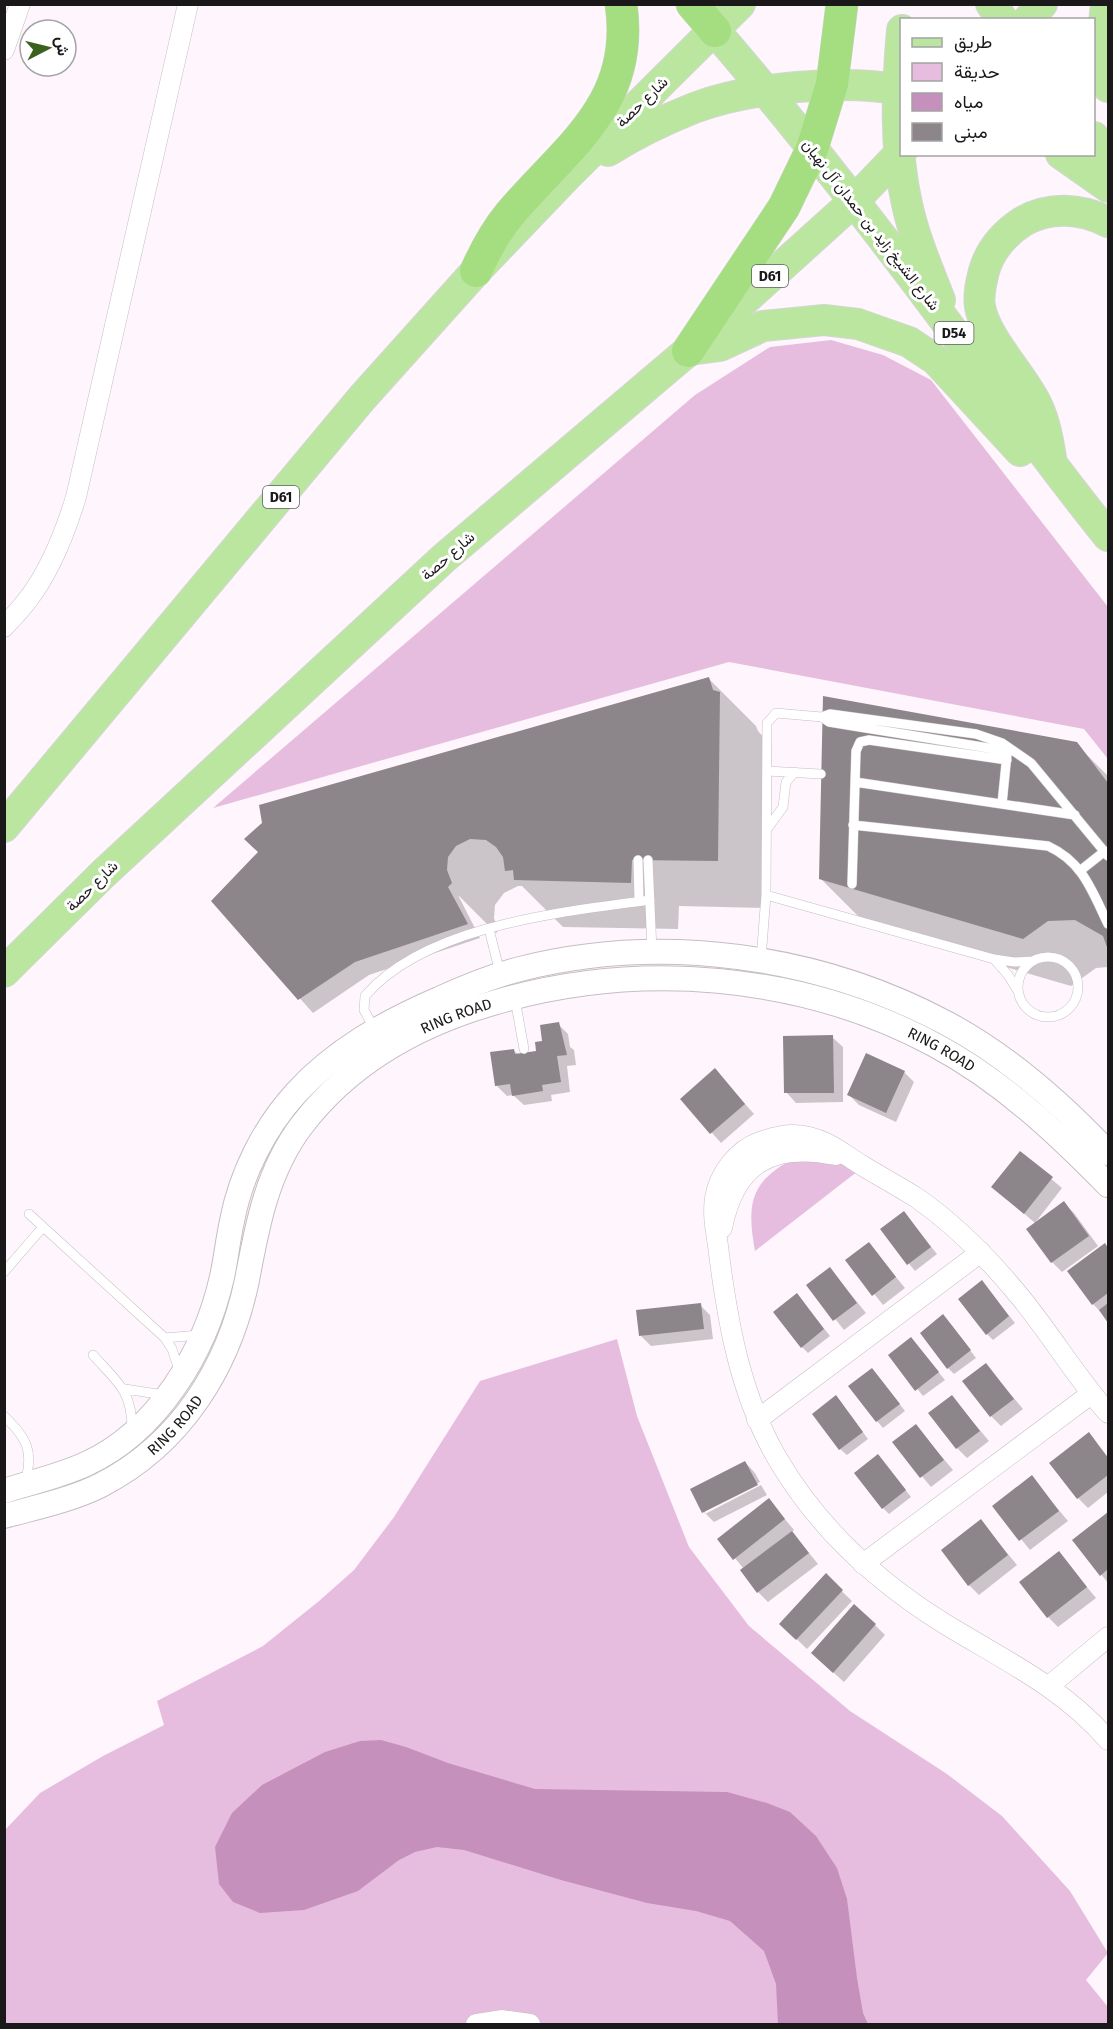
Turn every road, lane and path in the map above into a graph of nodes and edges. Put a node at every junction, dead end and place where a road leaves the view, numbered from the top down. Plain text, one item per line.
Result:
1 (20, 4) edge
2 (188, 4) edge
3 (621, 4) edge
4 (692, 4) edge
5 (740, 4) edge
6 (842, 4) edge
7 (992, 4) edge
8 (1042, 4) edge
9 (1106, 4) edge
10 (1002, 18) edge
11 (1030, 18) edge
12 (715, 31) junction
13 (4, 50) edge
14 (900, 69) edge
15 (832, 84) junction
16 (1108, 87) edge
17 (899, 89) edge
18 (767, 91) junction
19 (1095, 138) edge
20 (812, 149) junction
21 (900, 153) edge
22 (900, 156) edge
23 (1064, 156) edge
24 (1108, 156) edge
25 (567, 176) junction
26 (1108, 187) edge
27 (853, 202) junction
28 (1108, 222) edge
29 (476, 271) junction
30 (950, 328) junction
31 (688, 351) junction
32 (1052, 466) junction
33 (1108, 536) edge
34 (4, 627) edge
35 (1007, 752) junction
36 (767, 771) junction
37 (795, 772) junction
38 (821, 774) dead end
39 (855, 782) junction
40 (1002, 804) junction
41 (1075, 814) junction
42 (853, 825) junction
43 (4, 827) edge
44 (767, 829) junction
45 (1106, 853) edge
46 (638, 860) dead end
47 (648, 860) dead end
48 (1081, 870) junction
49 (852, 884) dead end
50 (766, 895) junction
51 (650, 900) junction
52 (639, 901) junction
53 (1108, 924) edge
54 (489, 929) junction
55 (652, 951) junction
56 (994, 959) junction
57 (1033, 960) junction
58 (760, 961) junction
59 (4, 972) edge
60 (500, 975) junction
61 (1018, 991) junction
62 (515, 996) junction
63 (375, 1030) junction
64 (524, 1049) dead end
65 (1108, 1153) edge
66 (1108, 1185) edge
67 (29, 1214) dead end
68 (44, 1227) junction
69 (981, 1252) junction
70 (4, 1272) edge
71 (203, 1334) junction
72 (165, 1338) junction
73 (93, 1355) dead end
74 (174, 1386) junction
75 (125, 1389) junction
76 (1091, 1394) junction
77 (1108, 1413) edge
78 (4, 1416) edge
79 (757, 1420) junction
80 (132, 1434) junction
81 (15, 1488) edge
82 (4, 1516) edge
83 (863, 1564) junction
84 (1108, 1636) edge
85 (1048, 1686) junction
86 (1108, 1740) edge
87 (476, 2025) edge
88 (530, 2025) edge

1 - 13 street
2 - 34 street
3 - 29 highway
4 - 12 highway, شارع الشيخ زايد بن حمدان آل نهيان / D54
5 - 12 main road, شارع حصة / D61
6 - 15 highway
7 - 10 main road
8 - 11 main road
9 - 16 main road
12 - 18 main road, شارع الشيخ زايد بن حمدان آل نهيان / D54
12 - 25 main road, شارع حصة / D61
14 - 17 main road
15 - 17 main road
15 - 18 main road
15 - 20 highway
17 - 21 main road
18 - 20 main road, شارع الشيخ زايد بن حمدان آل نهيان / D54
18 - 25 main road
19 - 24 main road
20 - 27 main road, شارع الشيخ زايد بن حمدان آل نهيان / D54
20 - 31 highway
21 - 27 main road, شارع حصة / D61
22 - 30 main road
23 - 26 main road
25 - 29 main road, شارع حصة / D61
27 - 30 main road, شارع الشيخ زايد بن حمدان آل نهيان / D54
27 - 31 main road, شارع حصة / D61
28 - 32 main road
29 - 43 main road, شارع حصة / D61
30 - 32 main road, شارع الشيخ زايد بن حمدان آل نهيان / D54
31 - 32 main road
31 - 59 main road, شارع حصة / D61
32 - 33 main road, شارع الشيخ زايد بن حمدان آل نهيان / D54
35 - 36 lane
35 - 39 lane
35 - 40 lane
35 - 41 lane
36 - 37 lane
36 - 44 lane
37 - 38 lane
37 - 44 lane
39 - 40 lane
39 - 42 lane
40 - 41 lane
41 - 45 lane
42 - 48 lane
42 - 49 lane
44 - 50 lane
45 - 48 lane
46 - 52 lane
47 - 51 lane
48 - 53 lane
50 - 56 lane
50 - 58 lane
51 - 52 lane
51 - 55 lane
52 - 54 lane
54 - 60 lane
54 - 63 lane
55 - 58 street, RING ROAD
55 - 60 street, RING ROAD
56 - 57 lane
56 - 61 lane
57 - 61 lane
57 - 61 lane
58 - 65 street, RING ROAD
60 - 63 street, RING ROAD
62 - 64 lane
62 - 66 street, RING ROAD
62 - 82 street, RING ROAD
63 - 71 street, RING ROAD
67 - 68 lane
68 - 70 lane
68 - 72 lane
69 - 76 street
69 - 79 street
69 - 79 street
71 - 72 lane
71 - 74 street, RING ROAD
72 - 74 lane
73 - 75 lane
74 - 75 lane
74 - 80 street, RING ROAD
75 - 80 lane
76 - 77 street
76 - 83 street
78 - 81 lane
79 - 83 street
80 - 81 street, RING ROAD
83 - 85 street
84 - 85 street
85 - 86 street
87 - 88 street

